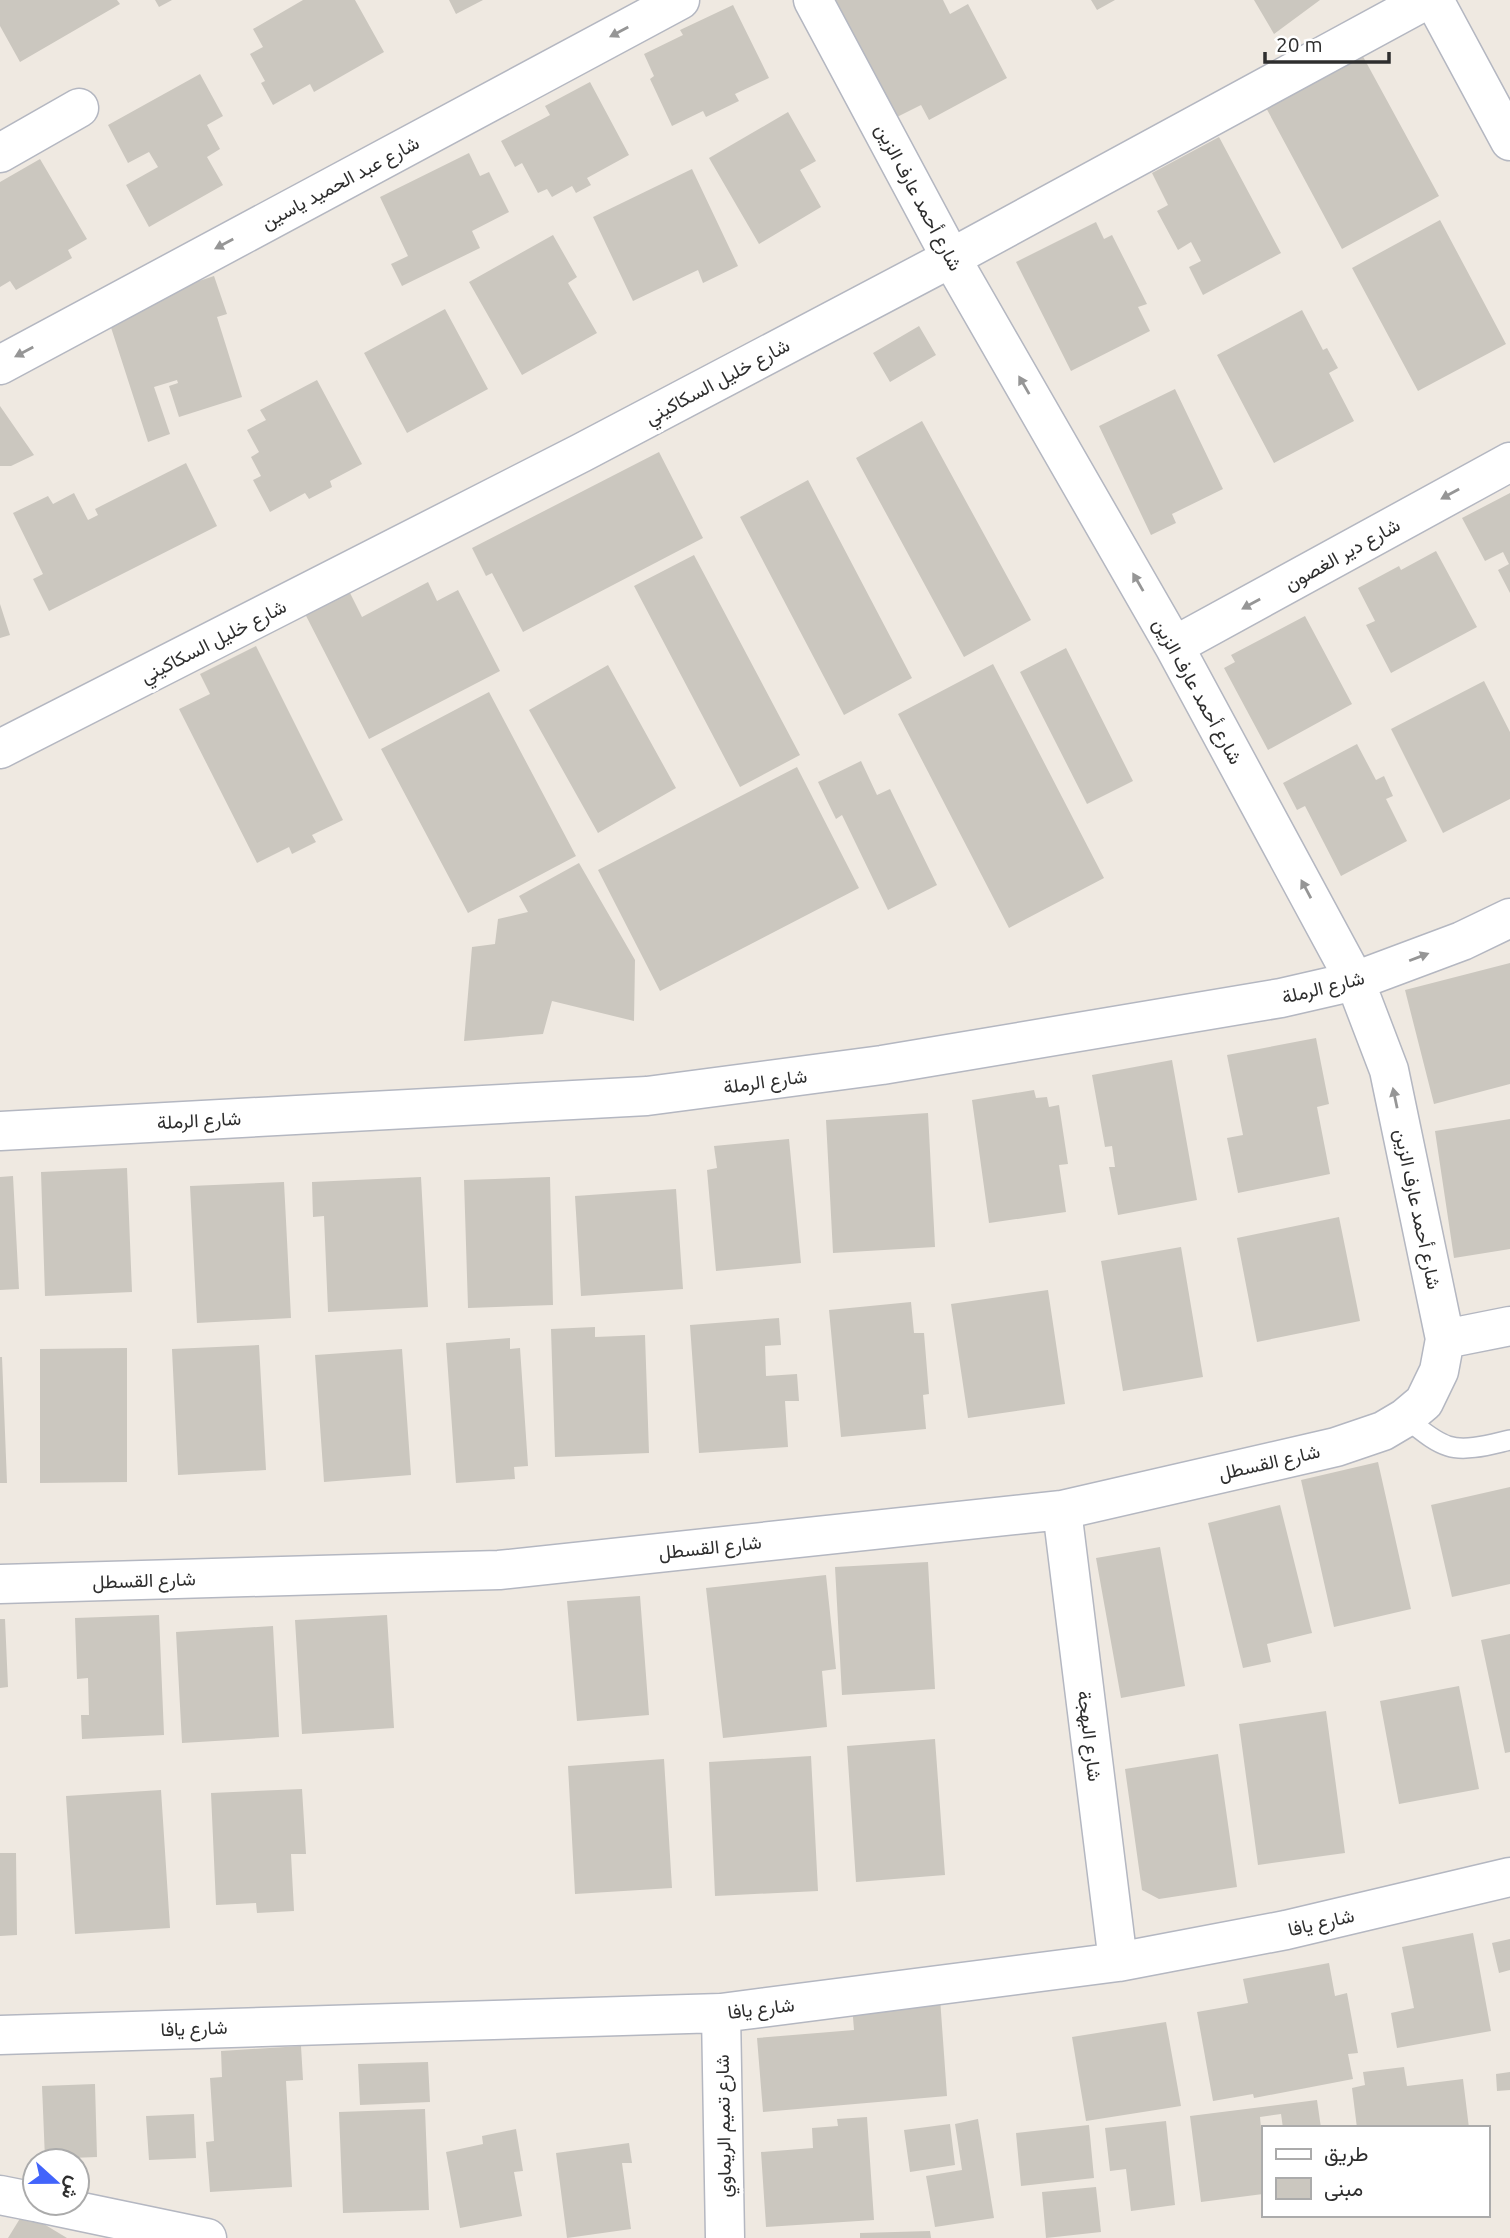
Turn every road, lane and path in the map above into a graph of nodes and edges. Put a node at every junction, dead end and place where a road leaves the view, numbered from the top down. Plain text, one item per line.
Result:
1 (680, 0) edge
2 (813, 0) edge
3 (1426, 0) edge
4 (1434, 0) edge
5 (79, 108) dead end
6 (1510, 141) edge
7 (0, 153) edge
8 (951, 258) junction
9 (0, 365) edge
10 (1510, 462) edge
11 (1174, 646) junction
12 (0, 749) edge
13 (1510, 918) edge
14 (1355, 981) junction
15 (0, 1130) edge
16 (1510, 1326) edge
17 (1445, 1339) junction
18 (1405, 1418) junction
19 (1510, 1440) edge
20 (1062, 1510) junction
21 (0, 1584) edge
22 (1510, 1877) edge
23 (1118, 1962) junction
24 (721, 2013) junction
25 (0, 2035) edge
26 (0, 2195) edge
27 (21, 2200) edge
28 (87, 2217) edge
29 (137, 2231) edge
30 (207, 2238) edge
31 (726, 2238) edge

1 -> 9 street, شارع عبد الحميد ياسين
2 - 8 street, شارع أحمد عارف الزين
3 - 8 street, شارع خليل السكاكيني
4 - 6 street
5 - 7 street
11 -> 8 street, شارع أحمد عارف الزين
8 - 12 street, شارع خليل السكاكيني
10 -> 11 street, شارع دير الغصون
14 -> 11 street, شارع أحمد عارف الزين
14 -> 13 street, شارع الرملة
14 - 15 street, شارع الرملة
17 -> 14 street, شارع أحمد عارف الزين
16 - 17 street
17 - 18 street, شارع أحمد عارف الزين
18 - 19 lane
18 - 20 street, شارع القسطل
20 - 21 street, شارع القسطل
20 - 23 street, شارع البهجة
22 - 23 street, شارع يافا
23 - 24 street, شارع يافا
24 - 25 street, شارع يافا
24 - 31 street, شارع تميم الريماوي
26 - 27 street
28 - 29 street
29 - 30 street

